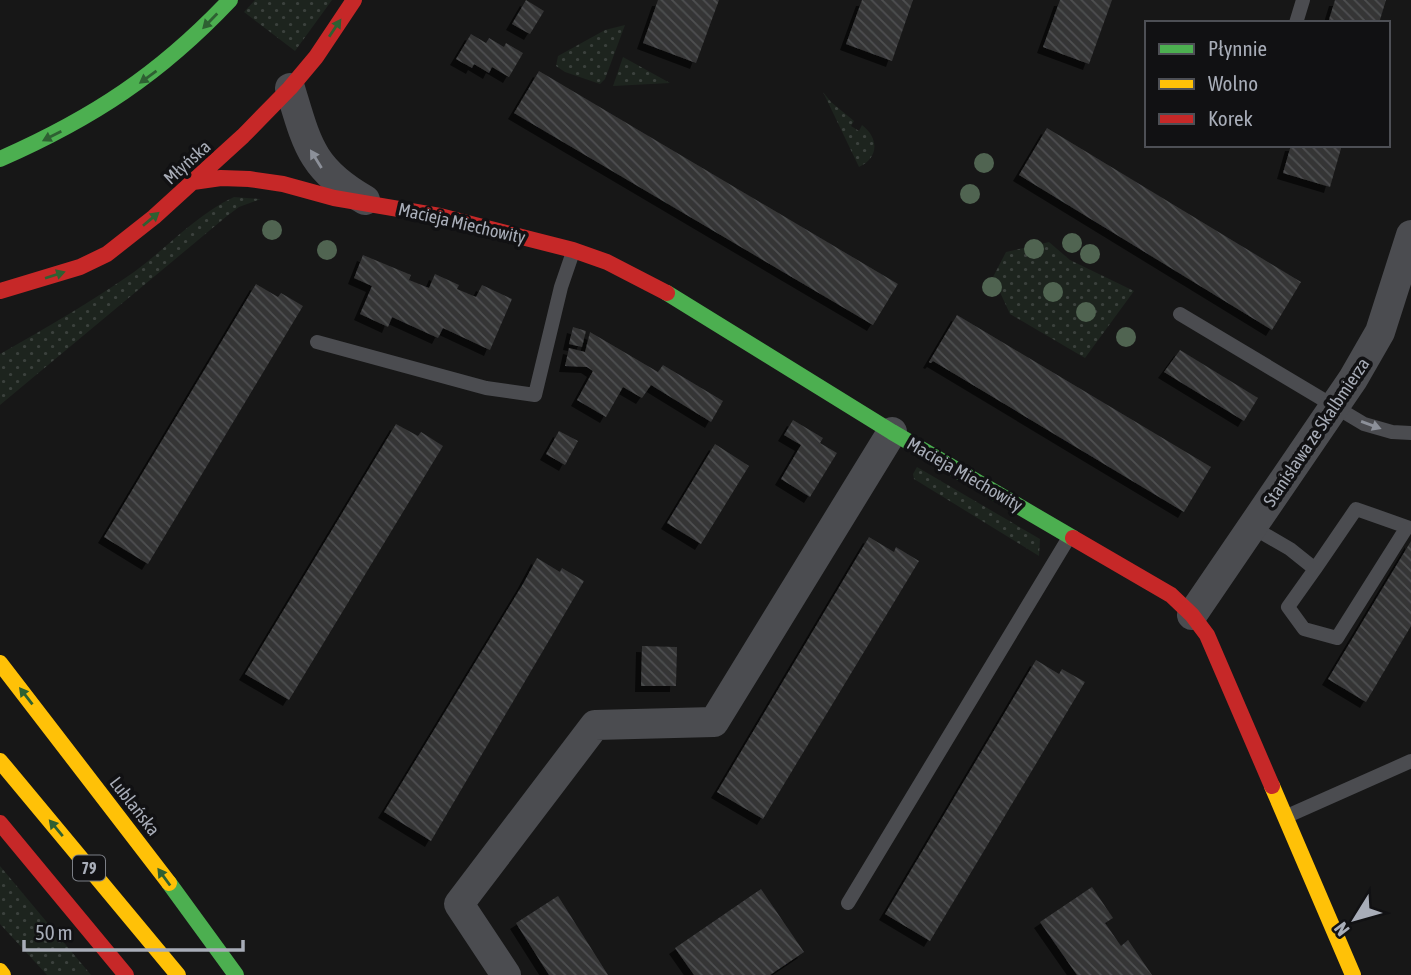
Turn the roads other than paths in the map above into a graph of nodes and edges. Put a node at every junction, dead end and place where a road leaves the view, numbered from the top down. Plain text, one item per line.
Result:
1 (230, 0) edge
2 (354, 0) edge
3 (1303, 0) edge
4 (1297, 21) edge
5 (290, 88) junction
6 (0, 159) edge
7 (193, 182) junction
8 (368, 202) junction
9 (1411, 235) edge
10 (573, 250) junction
11 (0, 291) edge
12 (1180, 314) dead end
13 (317, 342) dead end
14 (1334, 407) junction
15 (892, 432) junction
16 (1411, 433) edge
17 (1252, 527) junction
18 (1071, 534) junction
19 (1315, 569) junction
20 (1192, 615) junction
21 (0, 663) edge
22 (0, 761) edge
23 (1411, 761) edge
24 (1284, 817) junction
25 (0, 823) edge
26 (848, 903) dead end
27 (126, 975) edge
28 (178, 975) edge
29 (236, 975) edge
30 (506, 975) edge
31 (1353, 975) edge

1 -> 6 main road
5 -> 2 main road, Młyńska
3 - 4 lane
5 - 7 main road, Młyńska
8 -> 5 street, Macieja Miechowity
7 - 8 main road, Macieja Miechowity
11 -> 7 main road, Młyńska
8 - 10 main road, Macieja Miechowity
9 - 14 street, Stanisława ze Skalbmierza
10 - 13 lane
10 - 15 main road, Macieja Miechowity
12 - 14 lane
14 -> 16 lane
14 - 17 street, Stanisława ze Skalbmierza
15 - 18 main road, Macieja Miechowity
15 - 30 street
17 - 19 lane
17 - 20 street, Stanisława ze Skalbmierza
18 - 20 main road, Macieja Miechowity
18 - 26 lane
19 - 19 lane
20 - 24 main road, Macieja Miechowity
29 -> 21 main road, Lublańska
28 -> 22 main road, 79
23 - 24 lane
24 - 31 main road, Macieja Miechowity
25 - 27 main road, 79

